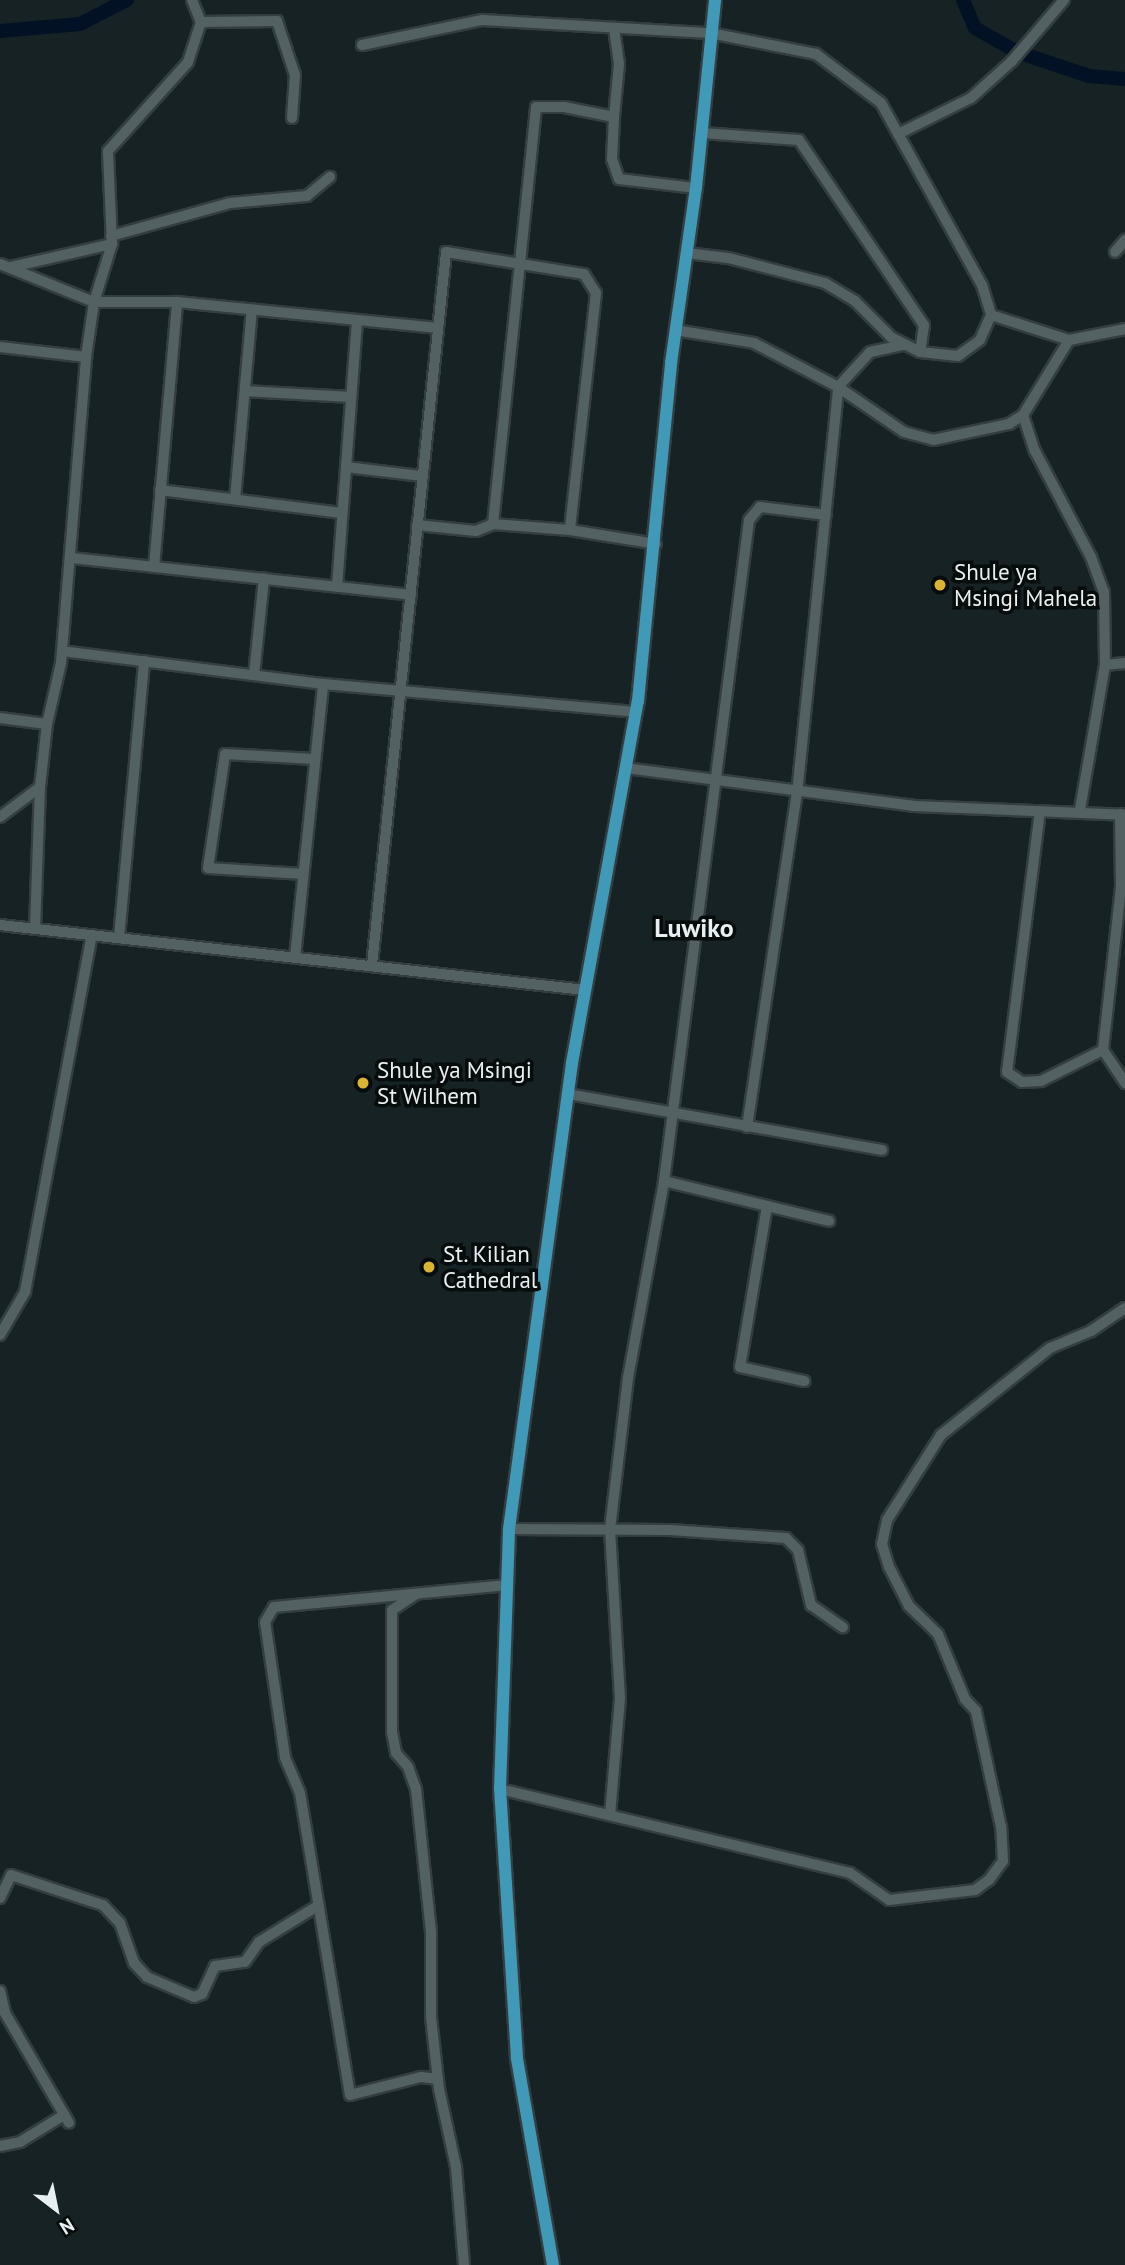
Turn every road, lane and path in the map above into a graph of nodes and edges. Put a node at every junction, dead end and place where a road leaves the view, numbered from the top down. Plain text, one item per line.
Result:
1 (192, 0) edge
2 (715, 0) edge
3 (1063, 0) edge
4 (201, 22) junction
5 (614, 29) junction
6 (710, 33) junction
7 (362, 46) dead end
8 (614, 117) junction
9 (292, 118) dead end
10 (702, 133) junction
11 (898, 134) junction
12 (330, 177) dead end
13 (696, 188) junction
14 (111, 240) junction
15 (1125, 240) edge
16 (685, 253) junction
17 (1115, 253) dead end
18 (518, 264) junction
19 (5, 265) edge
20 (94, 302) junction
21 (177, 302) junction
22 (252, 310) junction
23 (992, 315) junction
24 (356, 322) junction
25 (436, 328) junction
26 (1125, 329) edge
27 (675, 330) junction
28 (1069, 340) junction
29 (906, 345) junction
30 (0, 347) edge
31 (920, 352) junction
32 (86, 357) junction
33 (838, 387) junction
34 (245, 391) junction
35 (351, 397) junction
36 (1023, 415) junction
37 (346, 467) junction
38 (422, 476) junction
39 (160, 490) junction
40 (235, 499) junction
41 (342, 513) junction
42 (826, 514) junction
43 (493, 524) junction
44 (418, 525) junction
45 (570, 530) junction
46 (656, 544) junction
47 (72, 558) junction
48 (154, 567) junction
49 (264, 579) junction
50 (337, 587) junction
51 (411, 595) junction
52 (62, 651) junction
53 (144, 661) junction
54 (1125, 663) edge
55 (1105, 665) junction
56 (254, 676) junction
57 (323, 684) junction
58 (401, 691) junction
59 (636, 712) junction
60 (0, 718) edge
61 (47, 724) junction
62 (315, 759) junction
63 (626, 768) junction
64 (719, 781) junction
65 (40, 787) junction
66 (797, 794) junction
67 (1080, 810) junction
68 (1040, 811) junction
69 (1123, 815) edge
70 (0, 817) edge
71 (303, 874) junction
72 (0, 925) edge
73 (35, 929) junction
74 (92, 935) junction
75 (119, 938) junction
76 (295, 957) junction
77 (372, 965) junction
78 (585, 990) junction
79 (1103, 1050) junction
80 (1125, 1083) edge
81 (568, 1094) junction
82 (672, 1112) junction
83 (747, 1127) junction
84 (882, 1150) dead end
85 (664, 1181) junction
86 (766, 1206) junction
87 (829, 1221) dead end
88 (1125, 1308) edge
89 (0, 1335) edge
90 (804, 1381) dead end
91 (509, 1529) junction
92 (610, 1529) junction
93 (505, 1585) junction
94 (416, 1594) junction
95 (843, 1627) dead end
96 (500, 1788) junction
97 (610, 1815) junction
98 (11, 1875) junction
99 (0, 1877) edge
100 (0, 1898) edge
101 (318, 1905) junction
102 (0, 1991) edge
103 (438, 2079) junction
104 (0, 2146) edge
105 (464, 2265) edge
106 (553, 2265) edge

1 - 4 street
2 - 6 main road
3 - 11 street
4 - 9 street
4 - 14 street
5 - 6 street
5 - 7 street
5 - 8 street
6 - 10 main road
6 - 11 street
8 - 13 street
8 - 18 street
10 - 13 main road
10 - 31 street
11 - 23 street
12 - 14 street
13 - 16 main road
14 - 19 street
14 - 20 street
15 - 17 street
16 - 27 main road
16 - 29 street
18 - 25 street
18 - 43 street
18 - 45 street
19 - 20 street
20 - 21 street
20 - 32 street
21 - 22 street
21 - 39 street
22 - 24 street
22 - 34 street
23 - 28 street
23 - 31 street
24 - 25 street
24 - 35 street
25 - 38 street
26 - 28 street
27 - 33 street
27 - 46 main road
28 - 36 street
29 - 31 street
29 - 33 street
30 - 32 street
32 - 47 street
33 - 36 street
33 - 42 street
34 - 35 street
34 - 40 street
35 - 37 street
36 - 55 street
37 - 38 street
37 - 41 street
38 - 44 street
39 - 40 street
39 - 48 street
40 - 41 street
41 - 50 street
42 - 64 street
42 - 66 street
43 - 44 street
43 - 45 street
44 - 51 street
45 - 46 street
46 - 59 main road
47 - 48 street
47 - 52 street
48 - 49 street
49 - 50 street
49 - 56 street
50 - 51 street
51 - 58 street
52 - 53 street
52 - 61 street
53 - 56 street
53 - 75 street
54 - 55 street
55 - 67 street
56 - 57 street
57 - 58 street
57 - 62 street
58 - 59 street
58 - 77 street
59 - 63 main road
60 - 61 street
61 - 65 street
62 - 71 street
62 - 71 street
63 - 64 street
63 - 78 main road
64 - 66 street
64 - 82 street
65 - 70 street
65 - 73 street
66 - 68 street
66 - 83 street
67 - 68 street
67 - 69 street
68 - 79 street
69 - 79 street
71 - 76 street
72 - 73 street
73 - 74 street
74 - 75 street
74 - 89 street
75 - 76 street
76 - 77 street
77 - 78 street
78 - 81 main road
79 - 80 street
81 - 82 street
81 - 91 main road
82 - 83 street
82 - 85 street
83 - 84 street
85 - 86 street
85 - 92 street
86 - 87 street
86 - 90 street
88 - 97 street
91 - 92 street
91 - 93 main road
92 - 95 street
92 - 97 street
93 - 94 street
93 - 96 main road
94 - 101 street
94 - 103 street
96 - 97 street
96 - 106 main road
98 - 99 street
98 - 100 street
98 - 101 street
101 - 103 street
102 - 104 street
103 - 105 street

